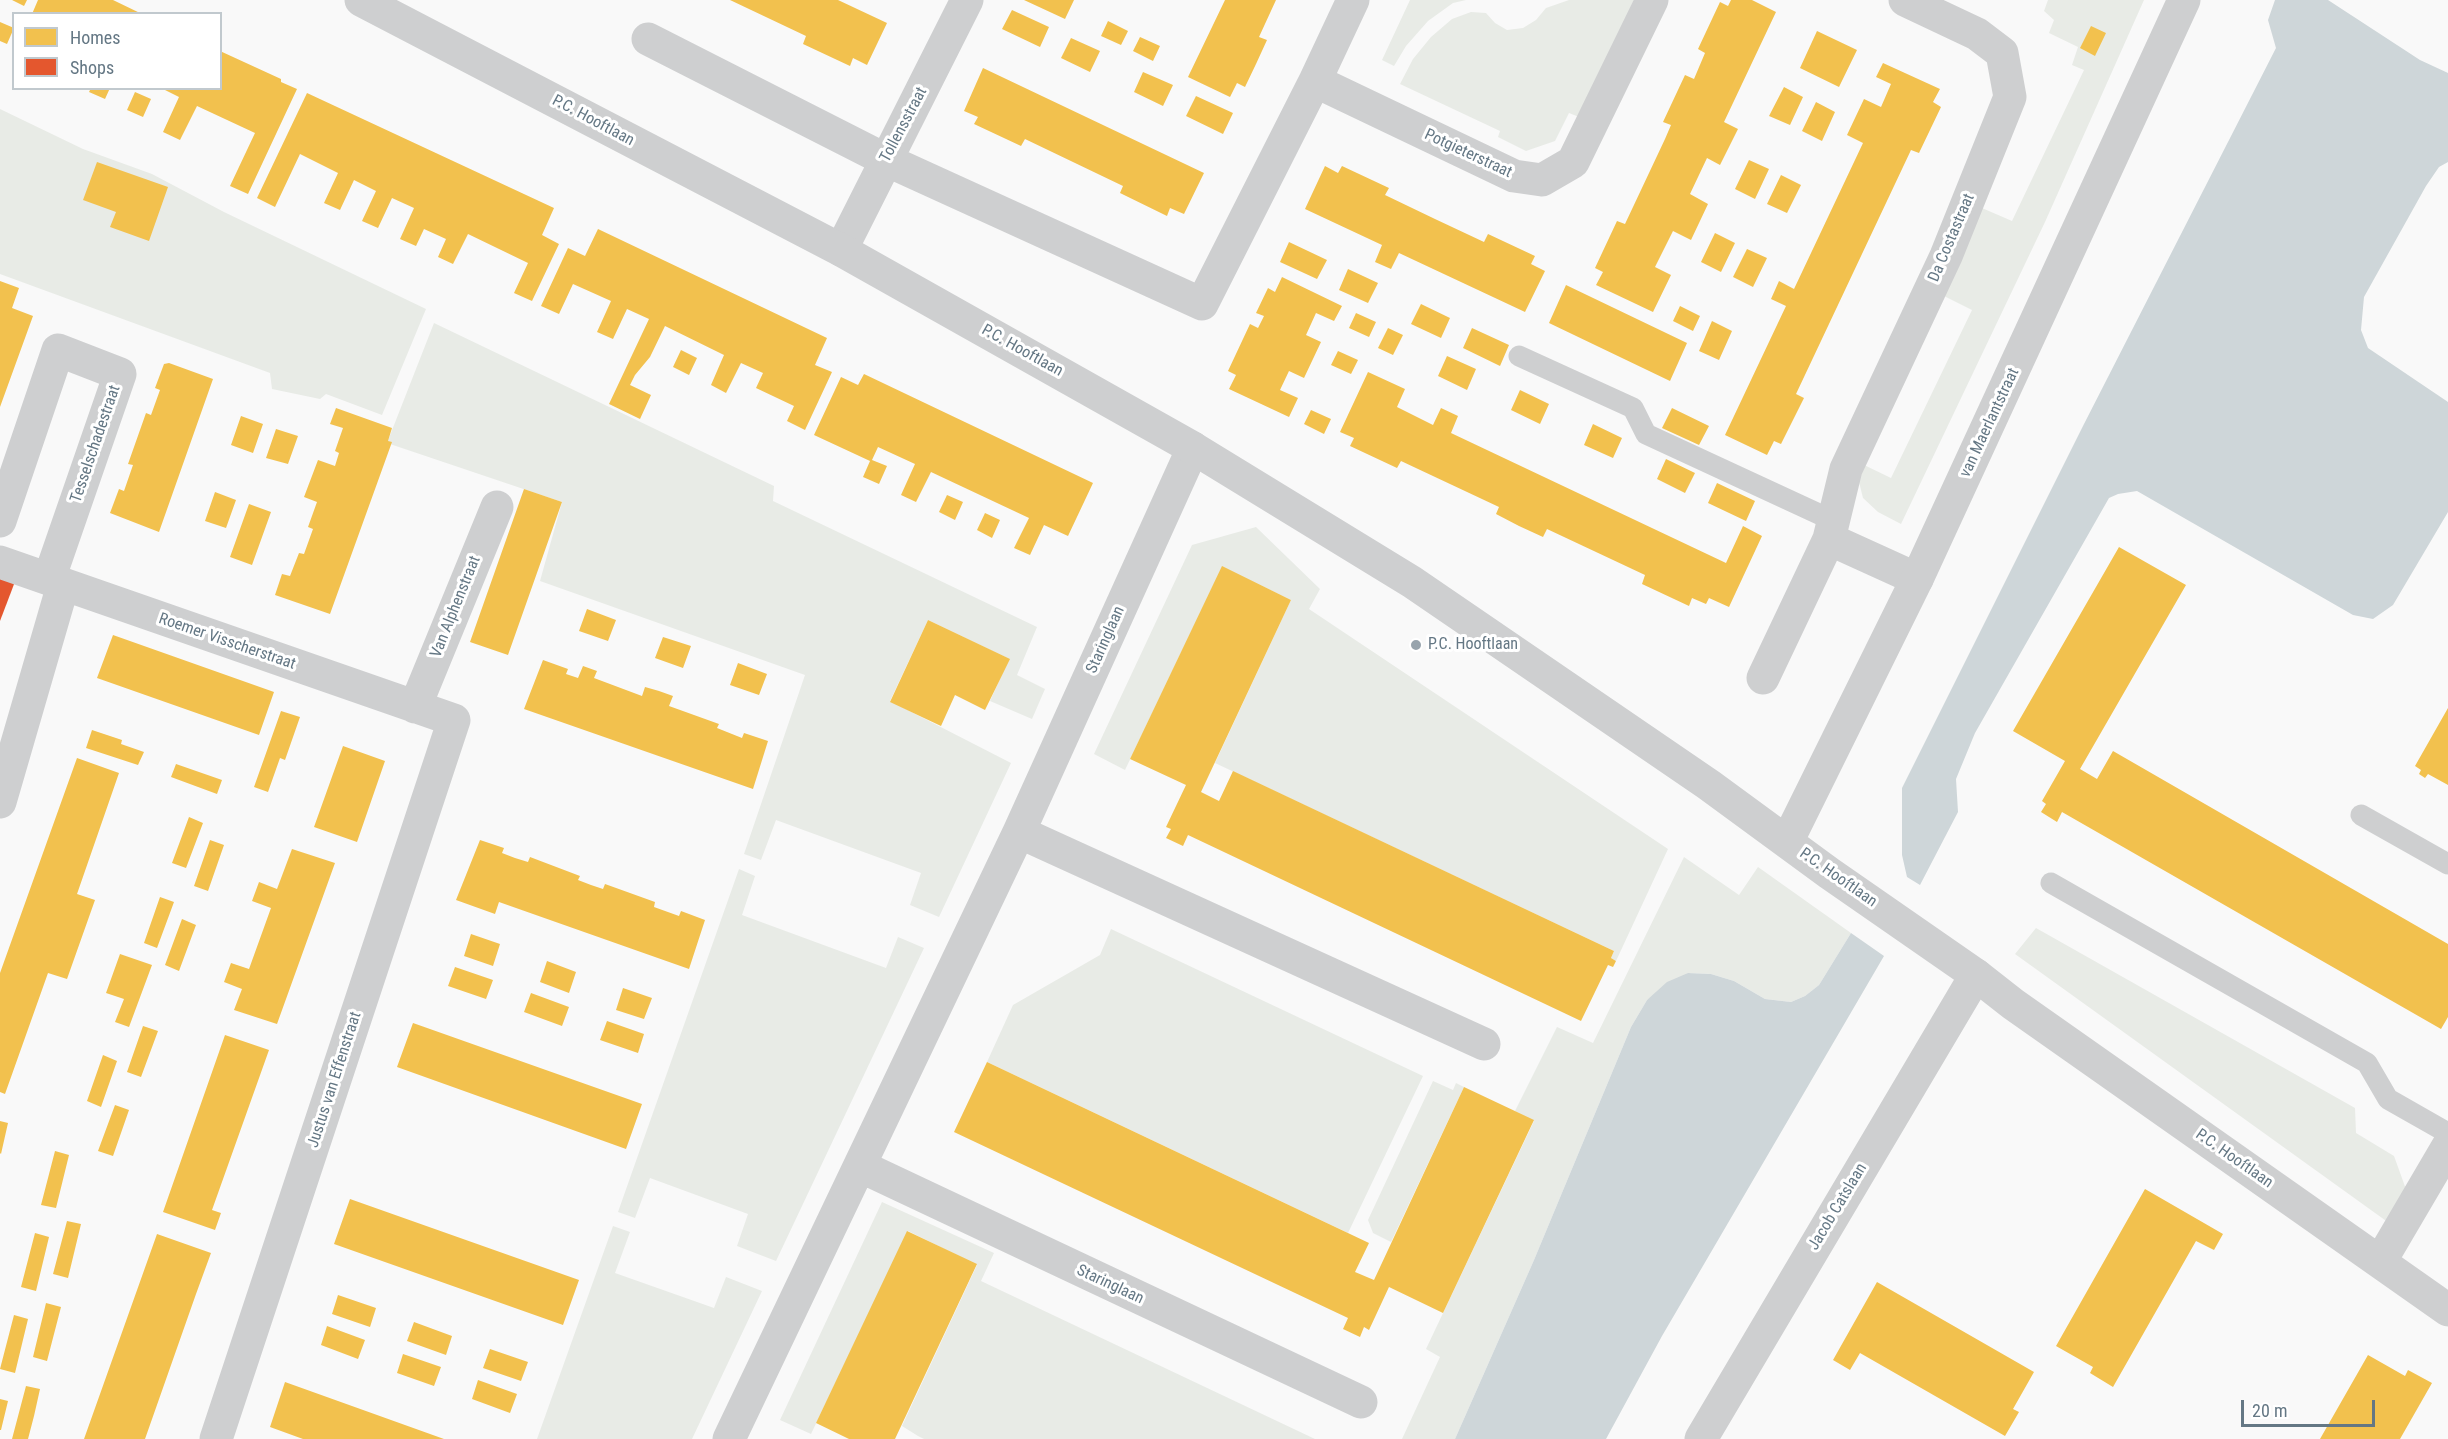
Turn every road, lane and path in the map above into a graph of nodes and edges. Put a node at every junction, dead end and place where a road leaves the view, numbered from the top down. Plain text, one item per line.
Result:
1 (361, 0) edge
2 (967, 0) edge
3 (1353, 0) edge
4 (1653, 0) edge
5 (1905, 0) edge
6 (2184, 0) edge
7 (648, 39) dead end
8 (1315, 81) junction
9 (886, 160) junction
10 (841, 250) junction
11 (1519, 356) dead end
12 (1193, 448) junction
13 (497, 507) dead end
14 (0, 521) edge
15 (1832, 530) junction
16 (0, 562) edge
17 (1917, 579) junction
18 (56, 582) junction
19 (1763, 678) dead end
20 (416, 707) junction
21 (454, 720) joint
22 (0, 802) edge
23 (2361, 815) dead end
24 (1019, 832) junction
25 (1787, 842) junction
26 (2448, 864) edge
27 (2051, 883) dead end
28 (1976, 975) junction
29 (1484, 1044) dead end
30 (2448, 1133) edge
31 (2448, 1146) edge
32 (860, 1166) junction
33 (2380, 1262) junction
34 (2448, 1310) edge
35 (1360, 1402) dead end
36 (216, 1439) edge
37 (729, 1439) edge
38 (1701, 1439) edge

1 - 10 street, P.C. Hooftlaan
2 - 9 street, Tollensstraat
3 - 8 street
4 - 8 street, Potgieterstraat
5 - 15 street, Da Costastraat
6 - 17 street, van Maerlantstraat
7 - 9 street
8 - 9 street
9 - 10 street, Tollensstraat
10 - 12 street, P.C. Hooftlaan
11 - 15 lane
12 - 24 street, Staringlaan
12 - 25 street, P.C. Hooftlaan
13 - 20 street, Van Alphenstraat
14 - 18 street, Tesselschadestraat
15 - 17 street
15 - 19 street, Da Costastraat
16 - 18 street, Roemer Visscherstraat
17 - 25 street, van Maerlantstraat
18 - 20 street, Roemer Visscherstraat
18 - 22 street
20 - 21 street, Roemer Visscherstraat
21 - 36 street, Justus van Effenstraat
23 - 26 lane
24 - 29 street
24 - 32 street, Staringlaan
25 - 28 street, P.C. Hooftlaan
27 - 30 lane
28 - 33 street, P.C. Hooftlaan
28 - 38 street, Jacob Catslaan
31 - 33 street
32 - 35 street, Staringlaan
32 - 37 street, Staringlaan
33 - 34 street, P.C. Hooftlaan

